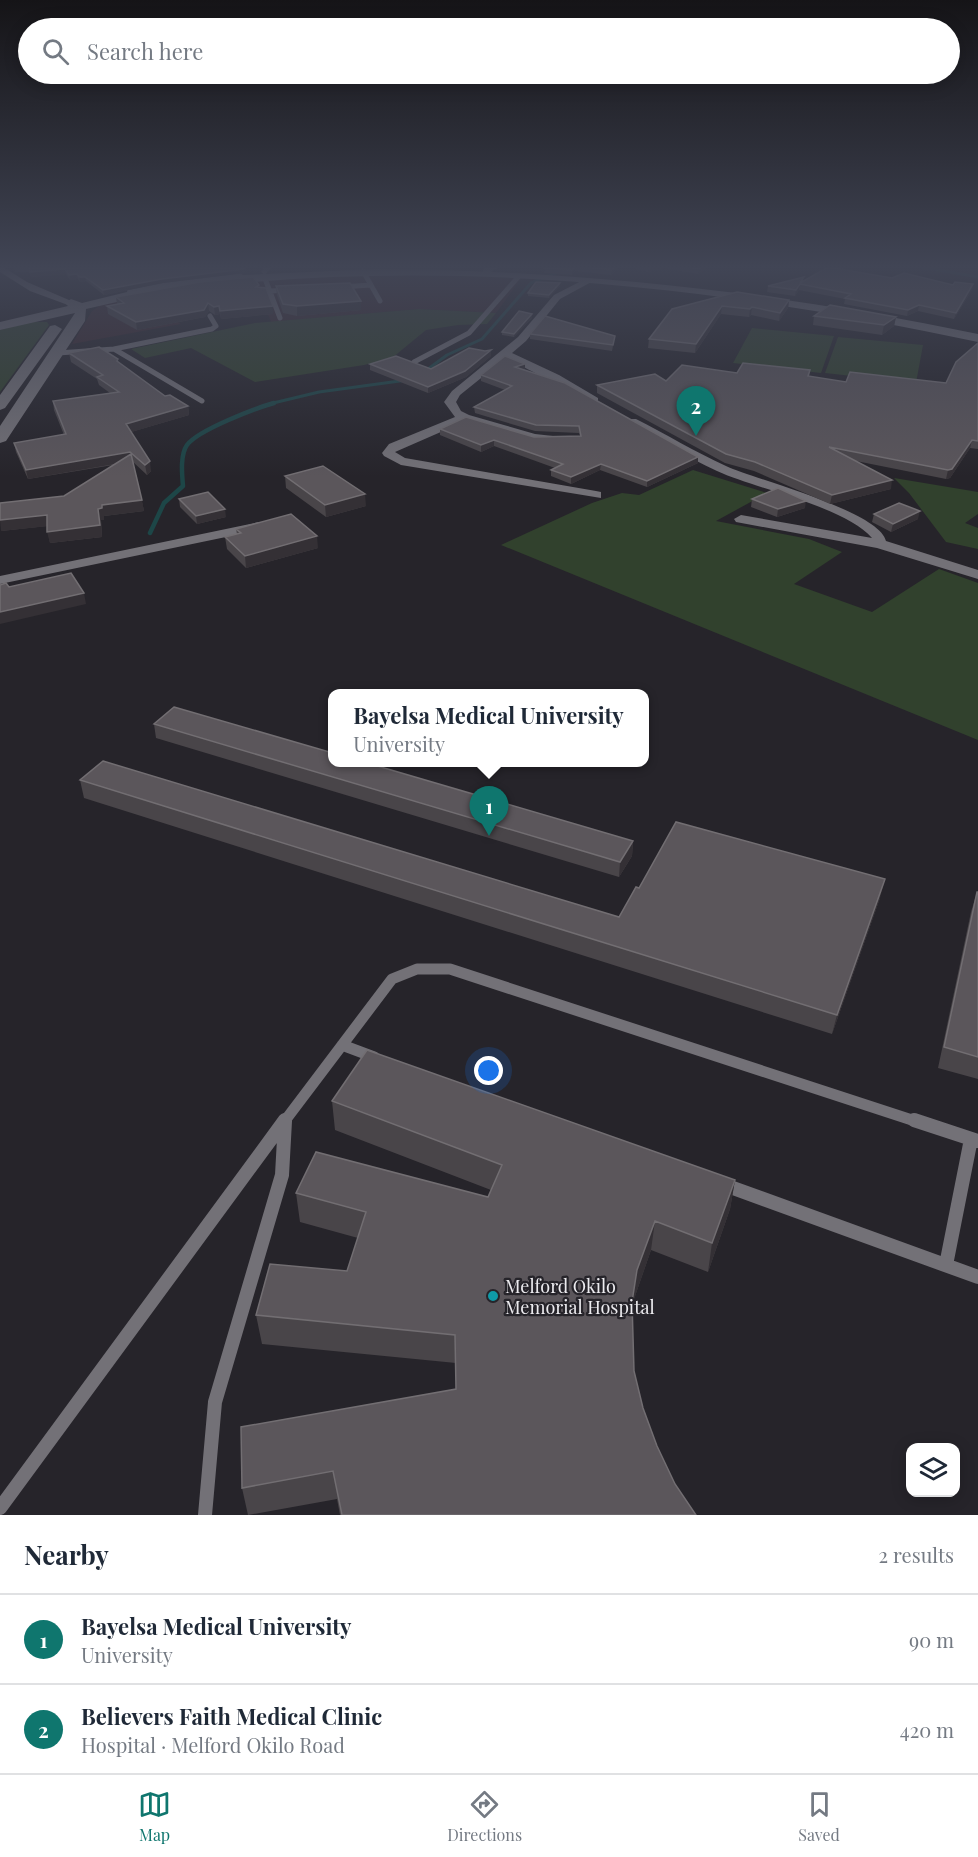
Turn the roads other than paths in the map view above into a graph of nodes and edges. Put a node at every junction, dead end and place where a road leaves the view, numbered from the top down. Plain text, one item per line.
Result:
1 (50, 336) edge
2 (69, 336) edge
3 (182, 336) edge
4 (464, 336) edge
5 (522, 336) edge
6 (114, 349) junction
7 (58, 353) junction
8 (506, 354) junction
9 (414, 362) edge
10 (201, 401) dead end
11 (0, 405) edge
12 (603, 405) edge
13 (617, 413) edge
14 (465, 417) junction
15 (0, 438) edge
16 (575, 438) edge
17 (596, 495) dead end
18 (741, 519) dead end
19 (259, 526) edge
20 (880, 544) junction
21 (978, 575) edge
22 (0, 580) edge
23 (342, 1045) junction
24 (387, 1062) edge
25 (285, 1120) junction
26 (975, 1140) edge
27 (711, 1180) edge
28 (946, 1265) junction
29 (978, 1276) edge
30 (0, 1508) edge
31 (206, 1515) edge

1 - 11 main road
2 - 7 main road
3 - 6 lane
4 - 9 lane
5 - 8 street
6 - 7 lane
6 - 10 lane
7 - 15 main road
8 - 12 street
8 - 14 street
13 - 20 street
14 - 16 street
14 - 17 street
18 - 20 street
19 - 22 street
20 - 21 street
23 - 24 lane
23 - 25 lane
23 - 26 lane
25 - 30 lane
25 - 31 lane
26 - 28 lane
27 - 28 lane
28 - 29 lane

